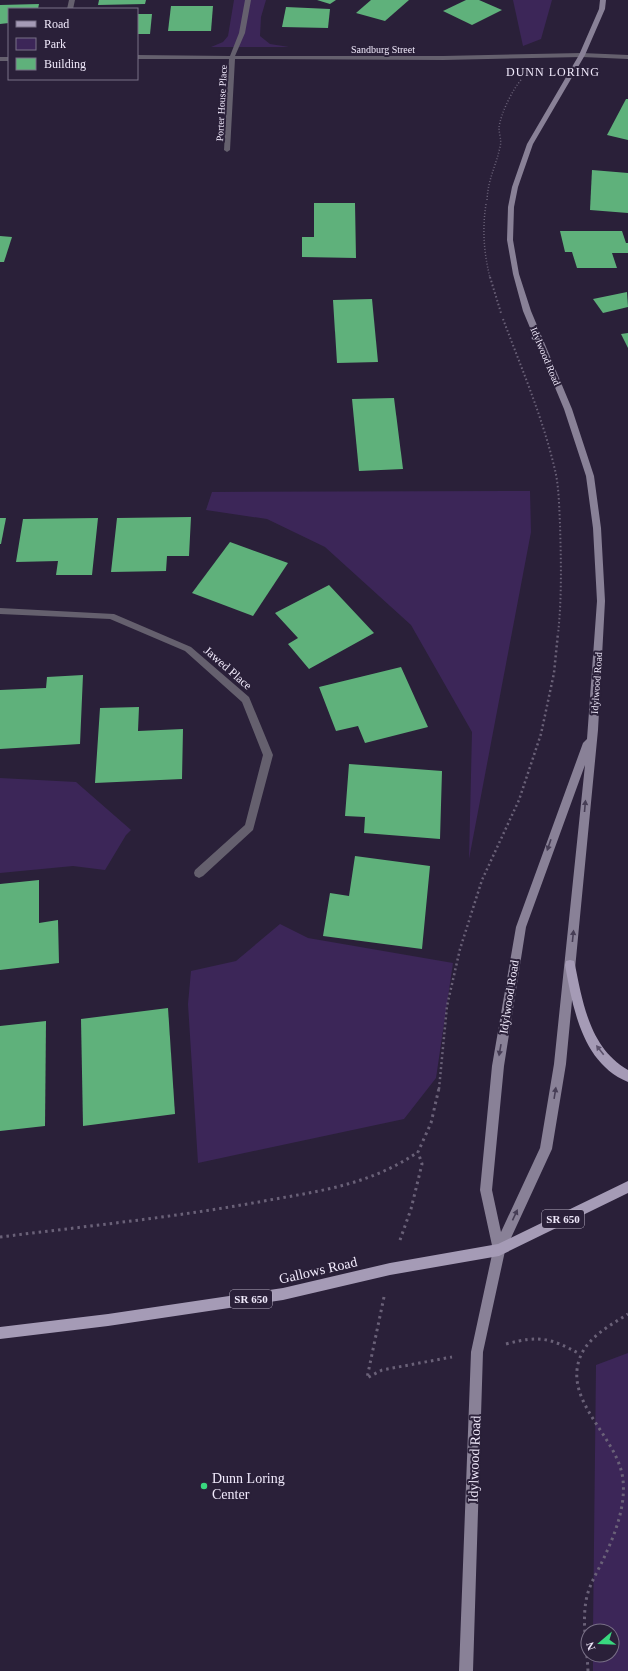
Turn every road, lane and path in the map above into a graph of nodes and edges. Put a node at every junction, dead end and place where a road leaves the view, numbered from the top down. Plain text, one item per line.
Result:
1 (248, 0) edge
2 (603, 0) edge
3 (582, 55) junction
4 (556, 56) junction
5 (138, 57) edge
6 (232, 57) junction
7 (628, 57) edge
8 (227, 150) dead end
9 (0, 611) edge
10 (593, 730) junction
11 (199, 873) dead end
12 (570, 964) junction
13 (628, 1076) edge
14 (418, 1152) junction
15 (628, 1188) edge
16 (0, 1237) edge
17 (498, 1250) junction
18 (390, 1269) junction
19 (628, 1314) edge
20 (0, 1333) edge
21 (477, 1352) junction
22 (580, 1354) junction
23 (466, 1671) edge
24 (588, 1671) edge

1 - 6 street, Porter House Place
2 - 3 main road, Idylwood Road
3 - 4 street, Sandburg Street
3 - 7 street, Sandburg Street
3 - 10 main road, Idylwood Road
4 - 6 street, Sandburg Street
4 - 14 path
5 - 6 street, Sandburg Street
6 - 8 street, Porter House Place
9 - 11 street, Jawed Place
12 -> 10 main road, Idylwood Road
10 -> 17 main road, Idylwood Road
13 -> 12 main road
17 -> 12 main road, Idylwood Road
14 - 16 path
14 - 18 path
15 - 17 main road, Gallows Road / SR 650
17 - 18 main road, Gallows Road / SR 650
17 - 21 main road, Idylwood Road
18 - 20 main road, Gallows Road / SR 650
18 - 21 path
19 - 22 path
21 - 22 path
21 - 23 main road, Idylwood Road
22 - 24 path

